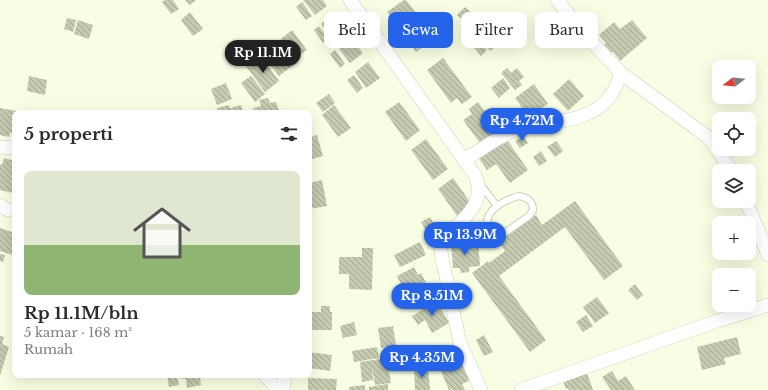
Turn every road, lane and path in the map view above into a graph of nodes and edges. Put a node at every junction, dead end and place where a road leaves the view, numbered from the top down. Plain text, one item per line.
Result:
1 (350, 0) edge
2 (557, 0) edge
3 (621, 73) junction
4 (0, 147) edge
5 (12, 148) edge
6 (464, 160) junction
7 (727, 164) edge
8 (479, 183) junction
9 (497, 206) junction
10 (749, 208) edge
11 (768, 255) edge
12 (768, 305) edge
13 (267, 378) edge
14 (284, 378) edge
15 (279, 390) edge
16 (282, 390) edge
17 (481, 390) edge
18 (521, 390) edge

1 - 6 street
2 - 3 street
3 - 6 street
3 - 7 street
4 - 5 street
6 - 8 street
8 - 9 lane
8 - 17 street
9 - 9 lane
10 - 11 street
12 - 18 street
13 - 15 street
14 - 16 street

